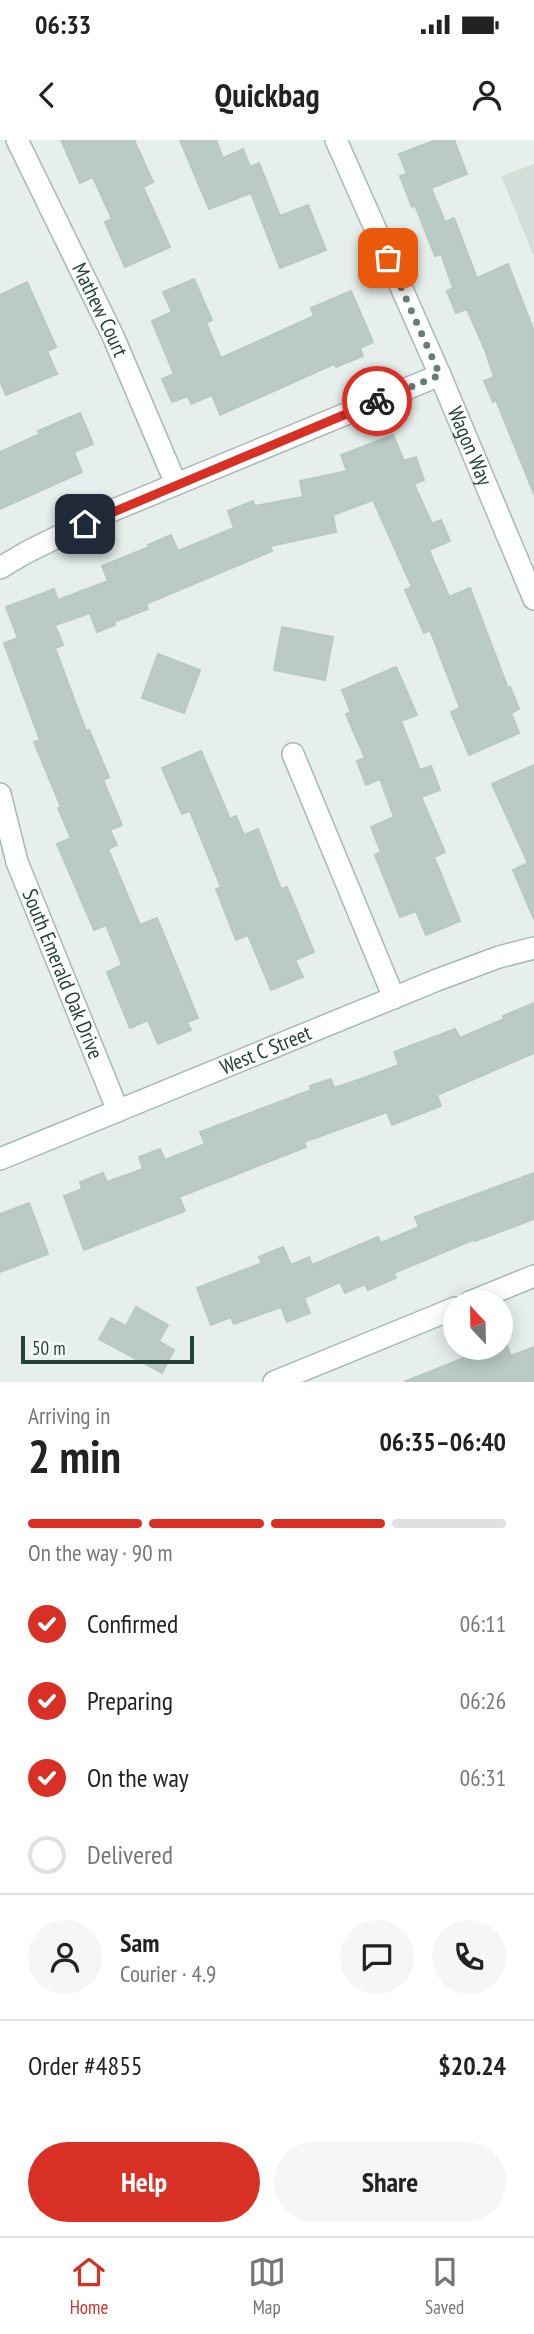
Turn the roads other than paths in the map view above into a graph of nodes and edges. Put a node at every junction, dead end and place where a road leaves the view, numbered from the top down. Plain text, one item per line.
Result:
1 (17, 140) edge
2 (336, 140) edge
3 (440, 375) junction
4 (176, 484) junction
5 (0, 568) edge
6 (534, 599) edge
7 (293, 754) dead end
8 (0, 794) edge
9 (534, 948) edge
10 (394, 998) junction
11 (118, 1111) junction
12 (0, 1159) edge
13 (534, 1276) edge
14 (500, 1290) edge
15 (443, 1313) edge
16 (274, 1382) edge

1 - 4 street, Mathew Court
2 - 3 street, Wagon Way
3 - 4 street
3 - 6 street, Wagon Way
4 - 5 street
7 - 10 street
8 - 11 street, South Emerald Oak Drive
9 - 10 street, West C Street
10 - 11 street, West C Street
11 - 12 street, West C Street
13 - 14 street
15 - 16 street

